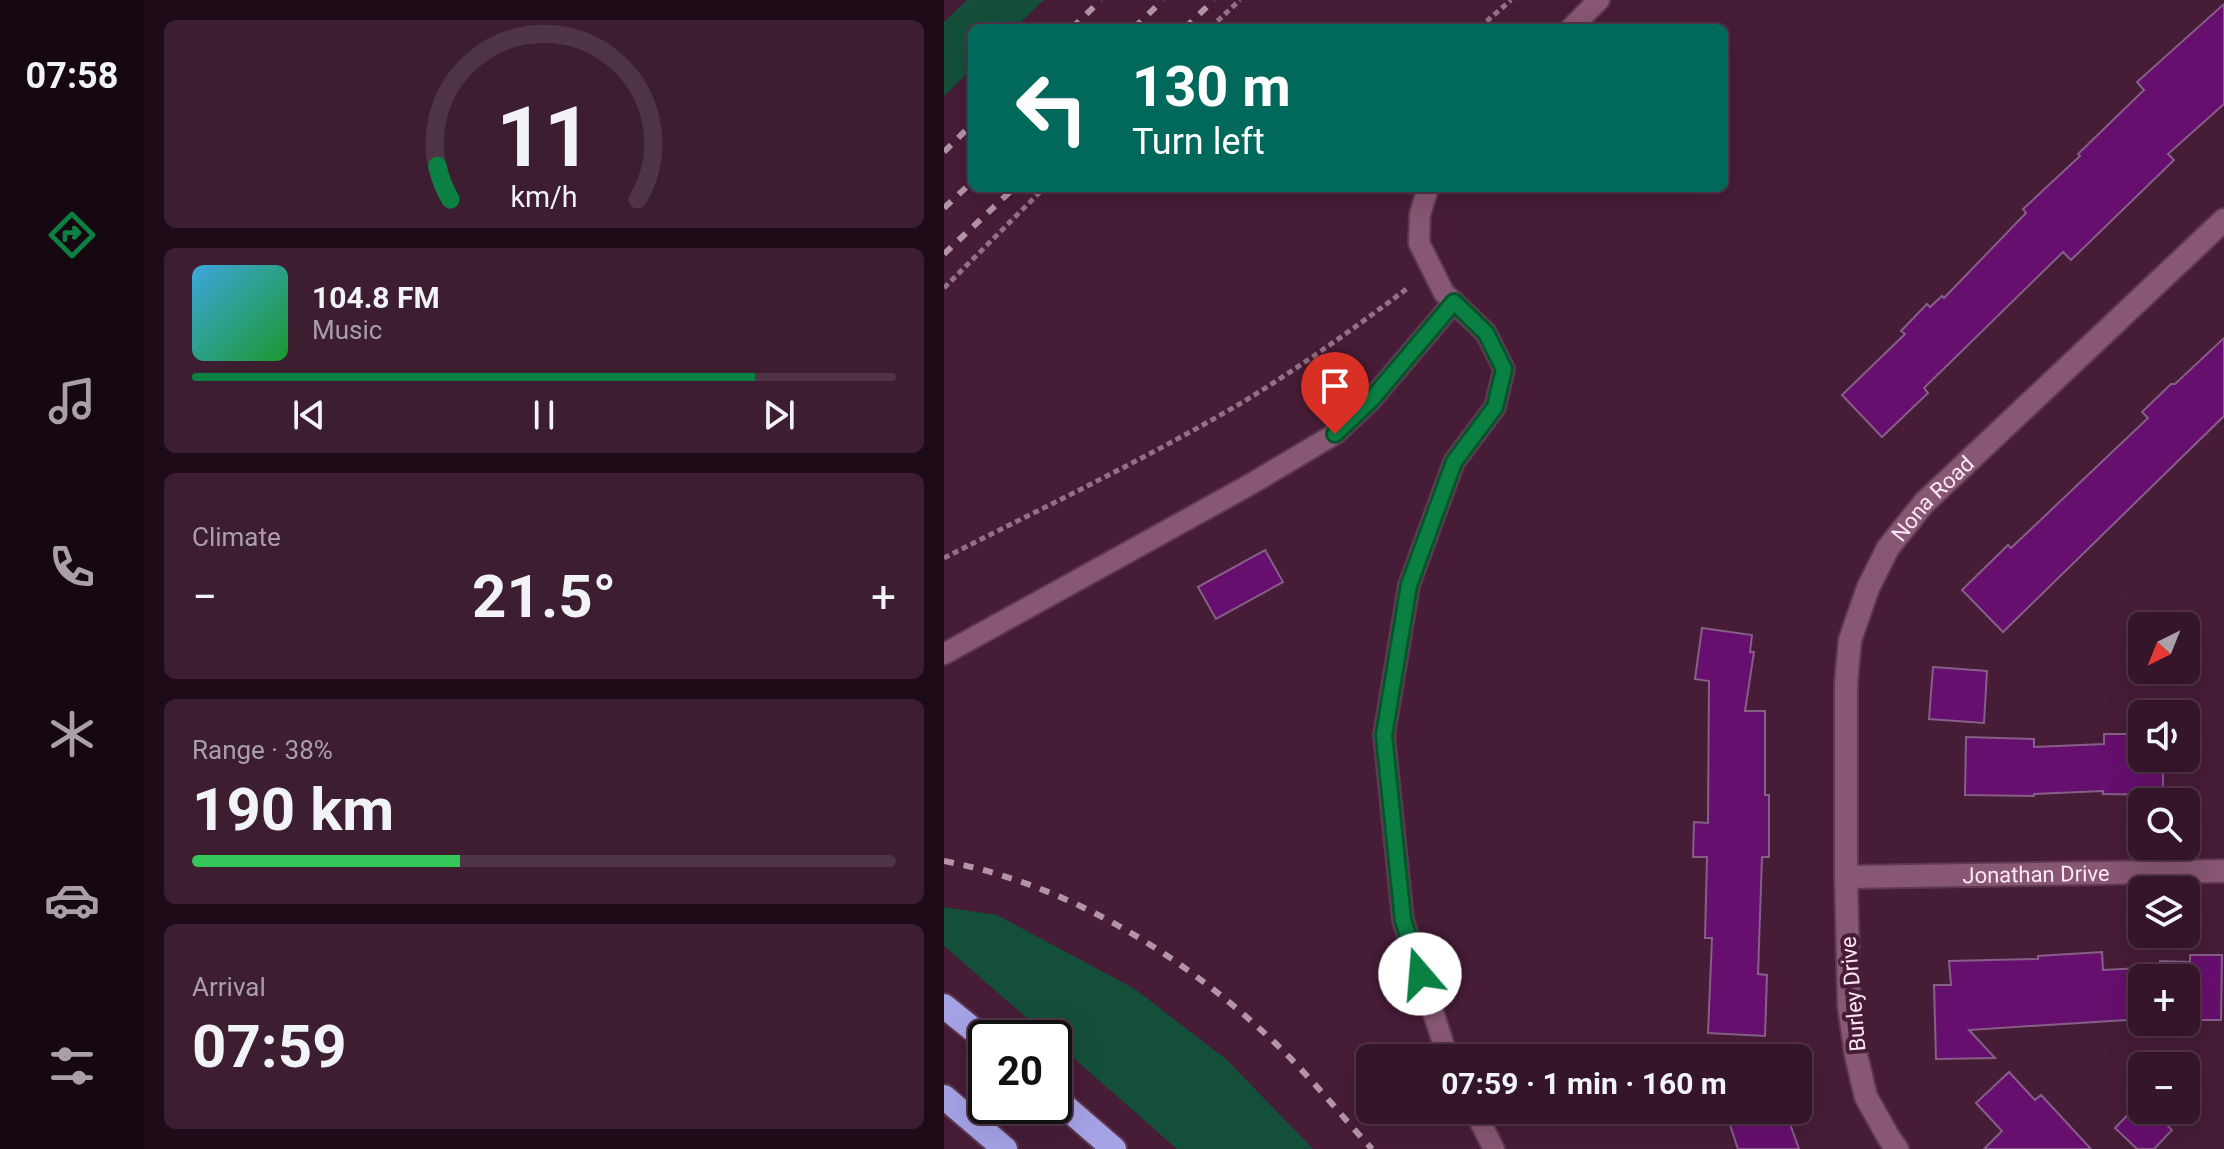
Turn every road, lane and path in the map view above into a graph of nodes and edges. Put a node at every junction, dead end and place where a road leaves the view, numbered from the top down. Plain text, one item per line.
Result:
1 (1240, 0) edge
2 (1511, 0) edge
3 (1599, 0) edge
4 (1214, 24) edge
5 (1484, 24) edge
6 (1575, 24) edge
7 (1040, 192) edge
8 (1427, 192) edge
9 (2224, 220) edge
10 (1432, 269) junction
11 (944, 288) edge
12 (1454, 302) junction
13 (944, 558) edge
14 (944, 654) edge
15 (2224, 871) edge
16 (1846, 877) junction
17 (1443, 1044) edge
18 (944, 1097) edge
19 (1072, 1113) edge
20 (1481, 1124) edge
21 (1005, 1149) edge
22 (1114, 1149) edge
23 (1494, 1149) edge
24 (1897, 1149) edge

1 - 4 path
2 - 5 path
3 - 6 lane
7 - 11 path
8 - 10 lane
9 - 16 street, Nona Road
10 - 12 lane
10 - 13 path
12 - 14 lane
12 - 17 lane
15 - 16 street, Jonathan Drive
16 - 24 street, Burley Drive
18 - 21 highway
19 - 22 highway
20 - 23 lane

